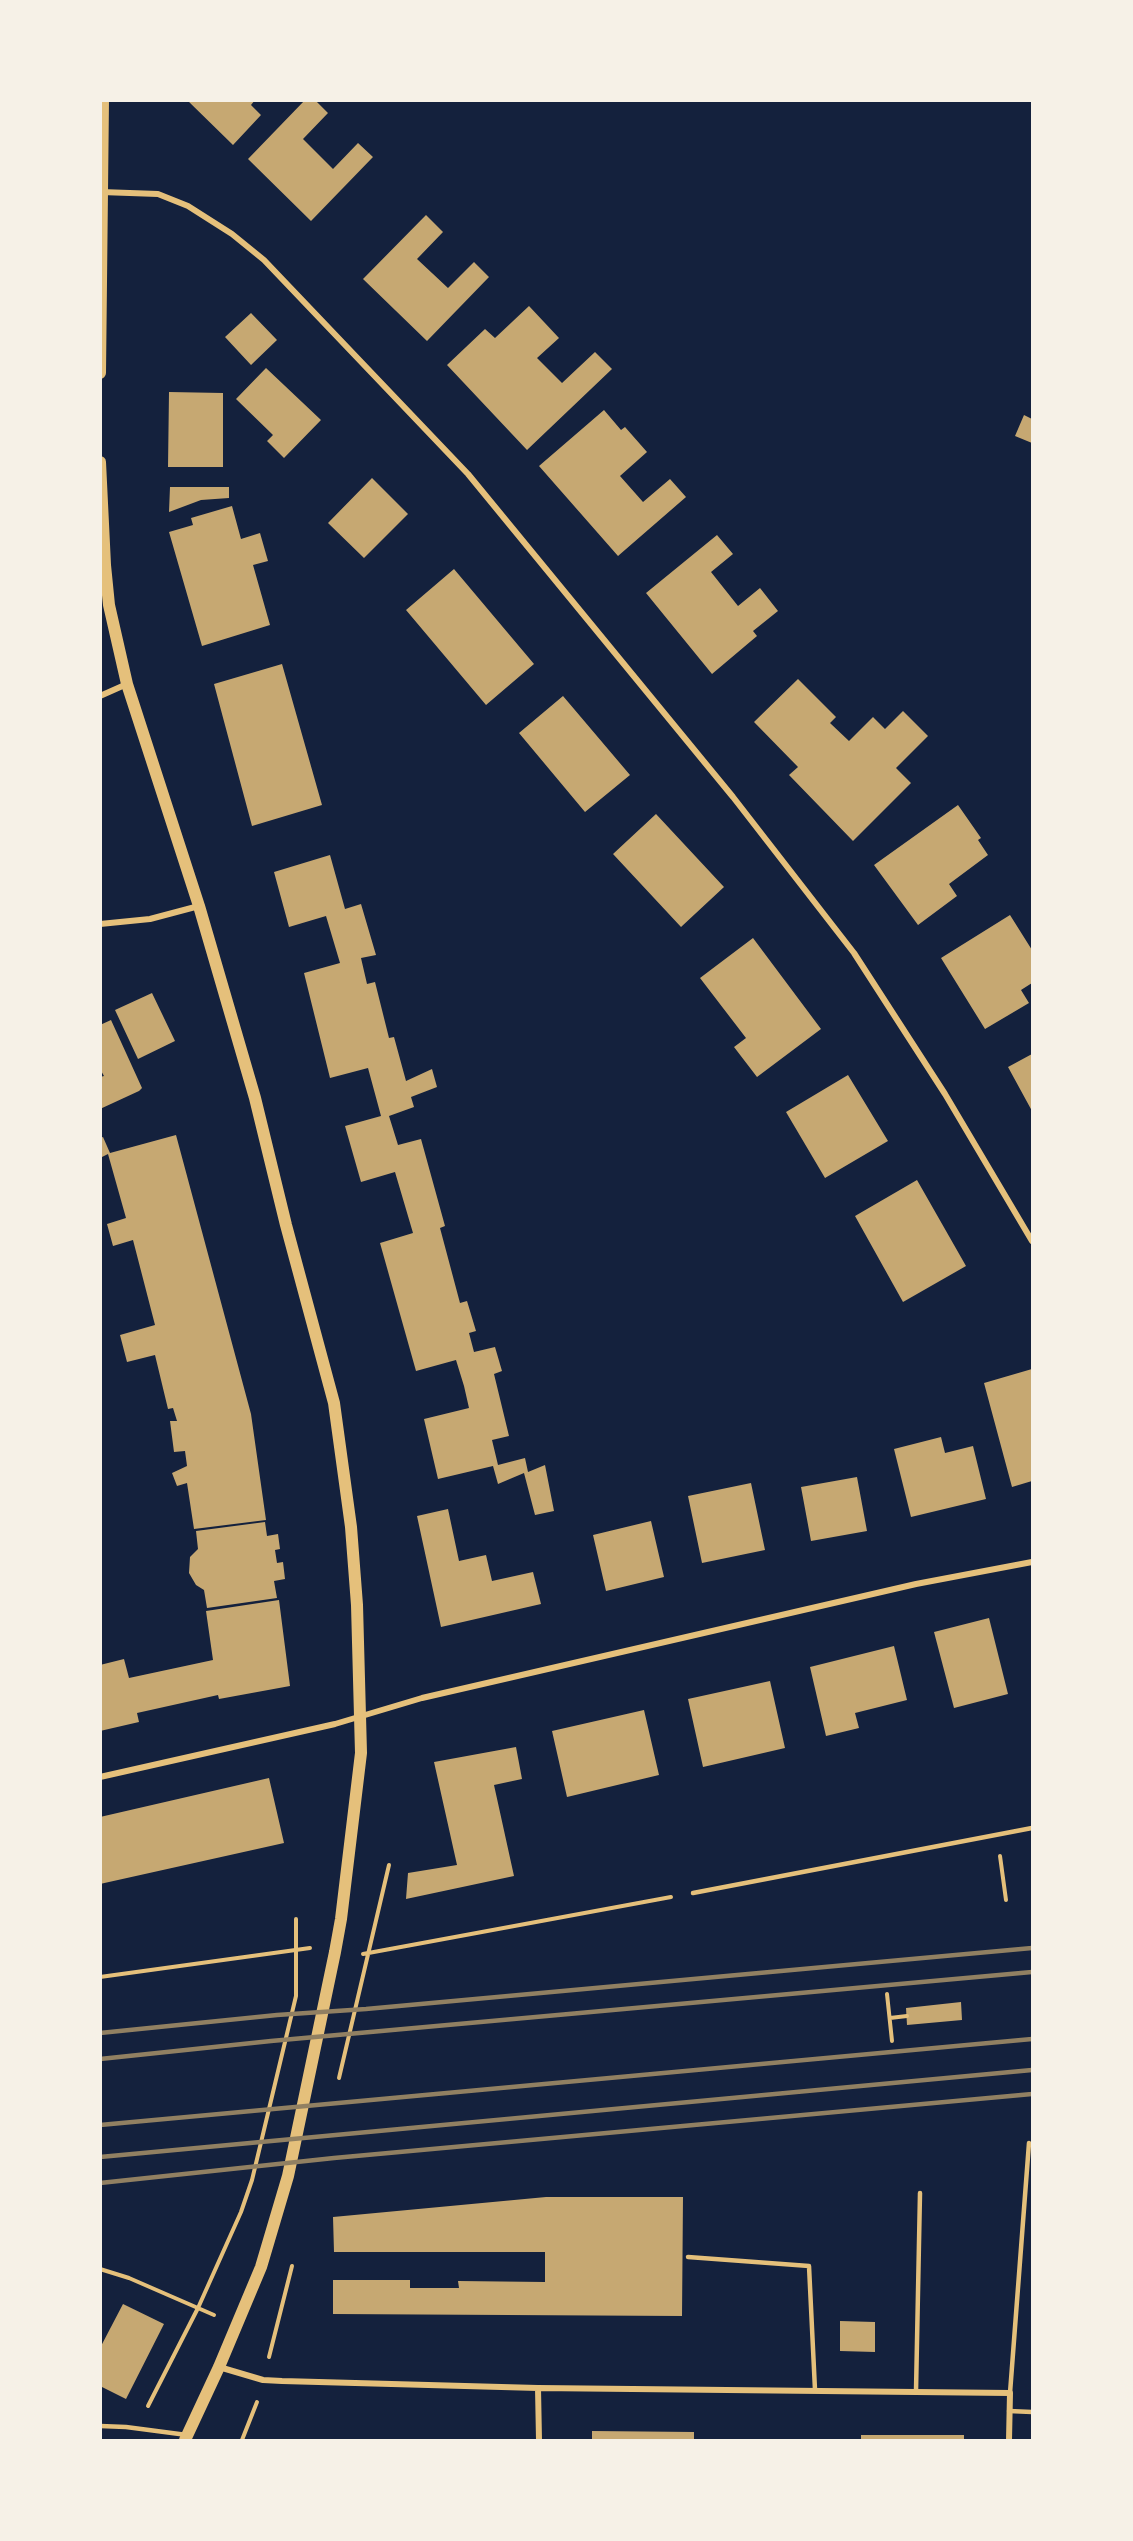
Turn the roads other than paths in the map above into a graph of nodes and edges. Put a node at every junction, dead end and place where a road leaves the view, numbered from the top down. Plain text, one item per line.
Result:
1 (103, 100) edge
2 (101, 192) edge
3 (100, 373) edge
4 (100, 462) edge
5 (127, 684) junction
6 (100, 696) edge
7 (199, 906) junction
8 (100, 924) edge
9 (1032, 1240) edge
10 (1032, 1562) edge
11 (361, 1715) junction
12 (100, 1777) edge
13 (1032, 1828) edge
14 (693, 1893) road end
15 (1029, 2143) dead end
16 (920, 2193) dead end
17 (688, 2258) dead end
18 (219, 2367) junction
19 (538, 2388) junction
20 (815, 2390) junction
21 (916, 2391) junction
22 (1010, 2393) junction
23 (1009, 2411) junction
24 (1032, 2412) edge
25 (100, 2426) edge
26 (185, 2439) edge
27 (539, 2440) edge
28 (1009, 2440) edge

1 - 2 main road
2 - 3 main road
2 - 9 street
4 - 5 main road
5 - 6 street
5 - 7 main road
7 - 8 street
7 - 11 main road
10 - 11 street
11 - 12 street
11 - 18 main road
13 - 14 lane
15 - 22 lane
16 - 21 lane
17 - 20 lane
18 - 19 street
18 - 26 main road
19 - 20 street
19 - 27 street
20 - 21 street
21 - 22 street
22 - 23 street
23 - 24 lane
23 - 28 street
25 - 26 lane

